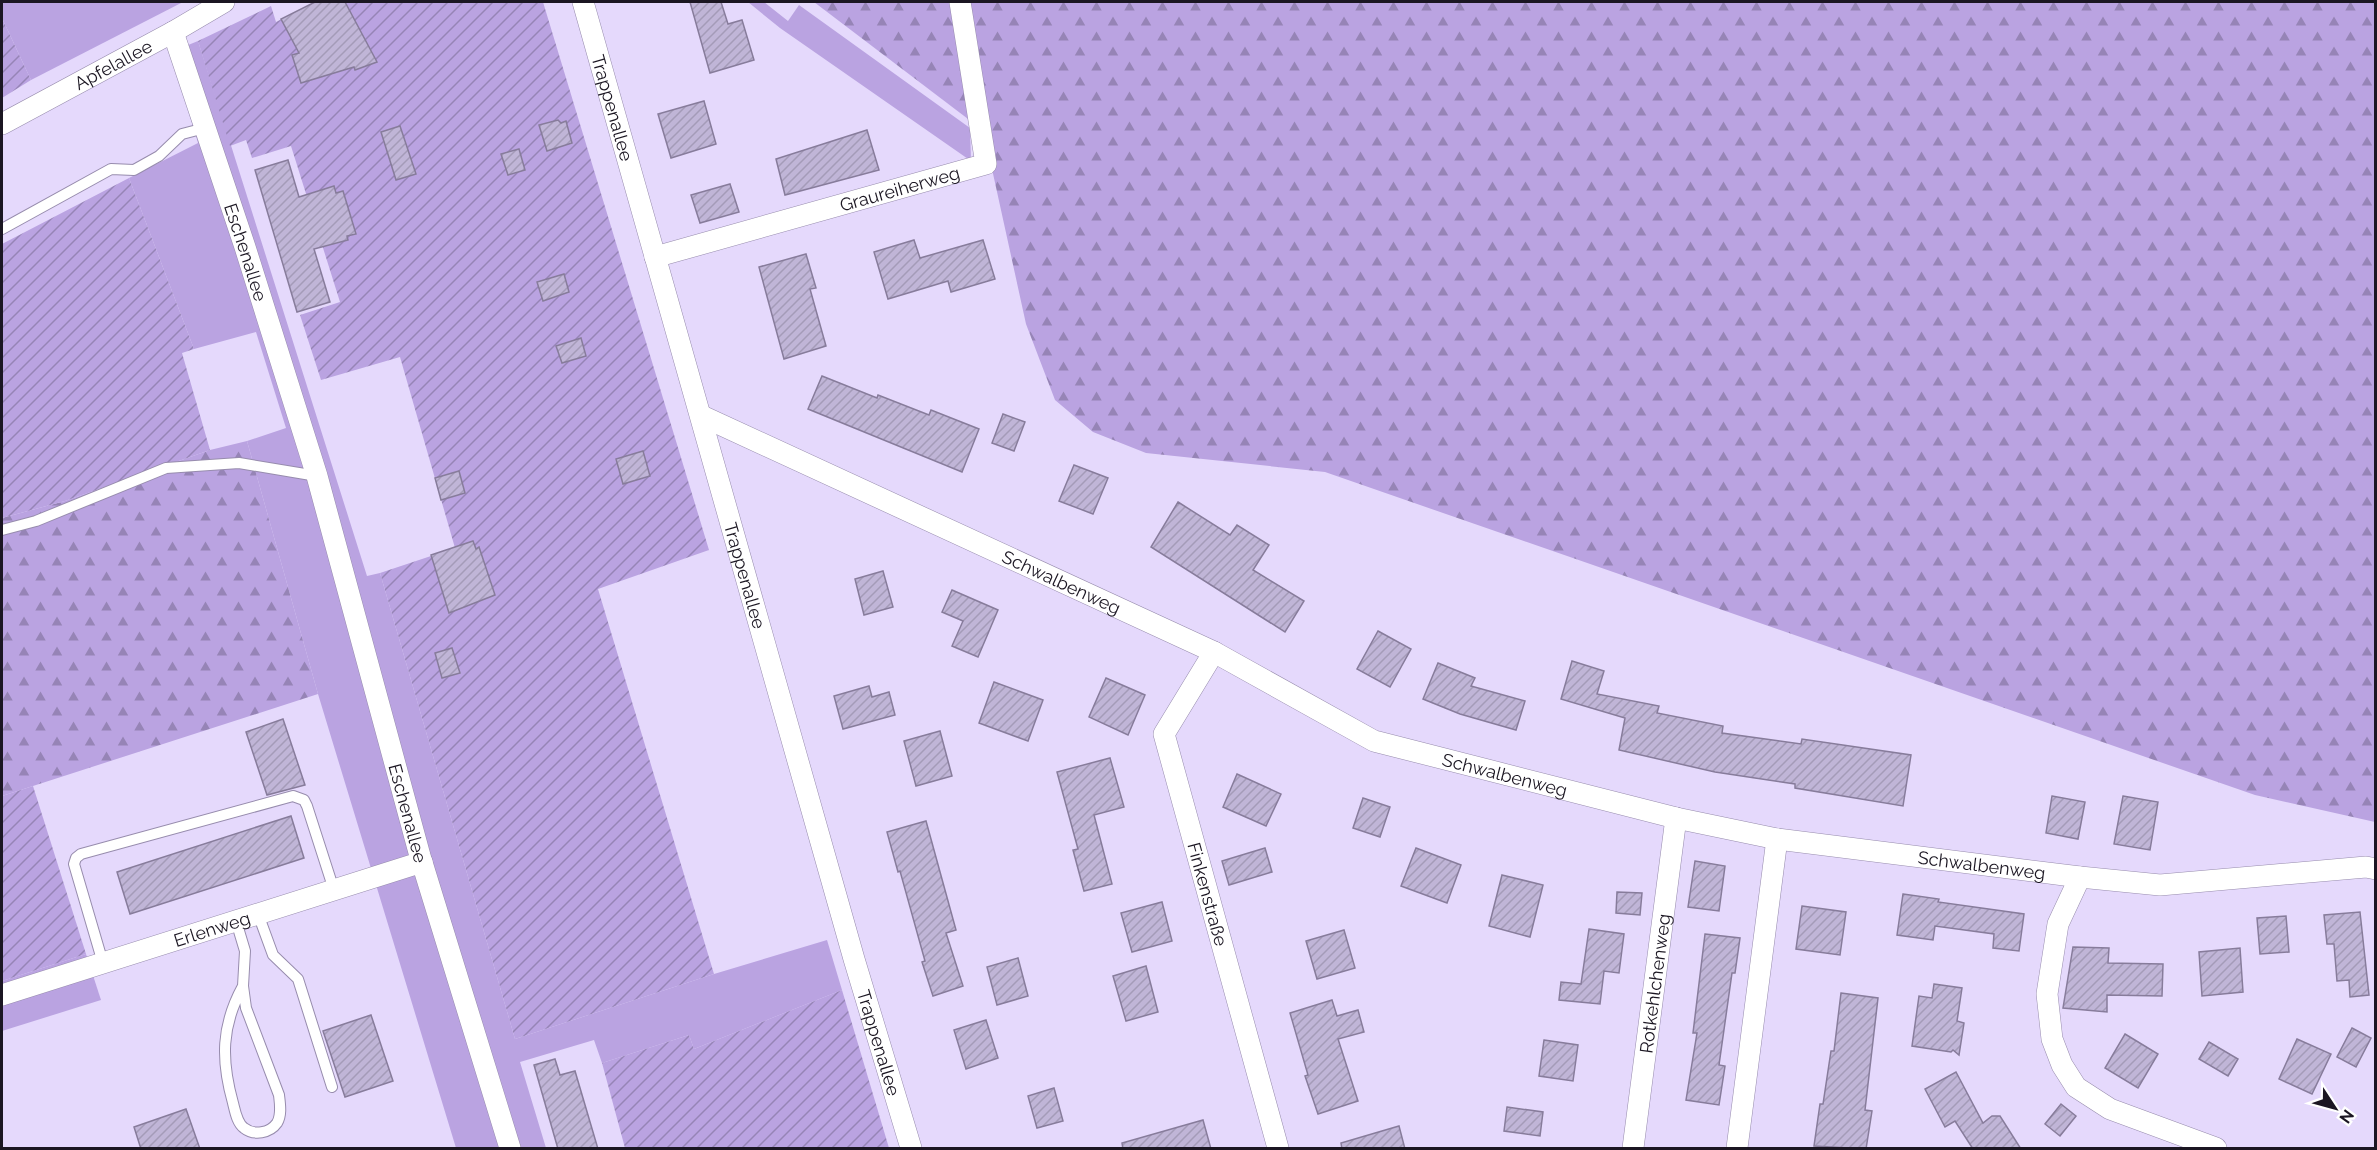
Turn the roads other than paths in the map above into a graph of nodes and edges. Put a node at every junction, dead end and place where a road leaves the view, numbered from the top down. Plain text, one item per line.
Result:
1 (224, 2) edge
2 (583, 2) edge
3 (960, 2) edge
4 (173, 32) junction
5 (2, 124) edge
6 (205, 128) junction
7 (2, 229) edge
8 (655, 257) junction
9 (702, 416) junction
10 (317, 476) junction
11 (2, 530) edge
12 (1214, 652) junction
13 (1676, 818) junction
14 (1777, 838) junction
15 (422, 862) junction
16 (2376, 869) edge
17 (2080, 877) junction
18 (334, 890) junction
19 (258, 914) junction
20 (236, 921) junction
21 (103, 963) junction
22 (243, 986) junction
23 (2, 995) edge
24 (332, 1087) dead end
25 (510, 1149) edge
26 (911, 1149) edge
27 (1278, 1149) edge
28 (1633, 1149) edge
29 (1737, 1149) edge
30 (2216, 1149) edge

1 - 4 street, Apfelallee
2 - 8 street, Trappenallee
3 - 8 street, Graureiherweg
4 - 5 street, Apfelallee
4 - 6 street, Eschenallee
6 - 7 lane
6 - 10 street, Eschenallee
8 - 9 street, Trappenallee
9 - 12 street, Schwalbenweg
9 - 26 street, Trappenallee
10 - 11 lane
10 - 15 street, Eschenallee
12 - 13 street, Schwalbenweg
12 - 27 street, Finkenstraße
13 - 14 street, Schwalbenweg
13 - 28 street, Rotkehlchenweg
14 - 17 street, Schwalbenweg
14 - 29 street
15 - 18 street, Erlenweg
15 - 25 street, Eschenallee
16 - 17 street, Schwalbenweg
17 - 30 street
18 - 19 street, Erlenweg
18 - 21 lane
19 - 20 street, Erlenweg
19 - 24 lane
20 - 21 street, Erlenweg
20 - 22 lane
21 - 23 street, Erlenweg
22 - 22 lane

